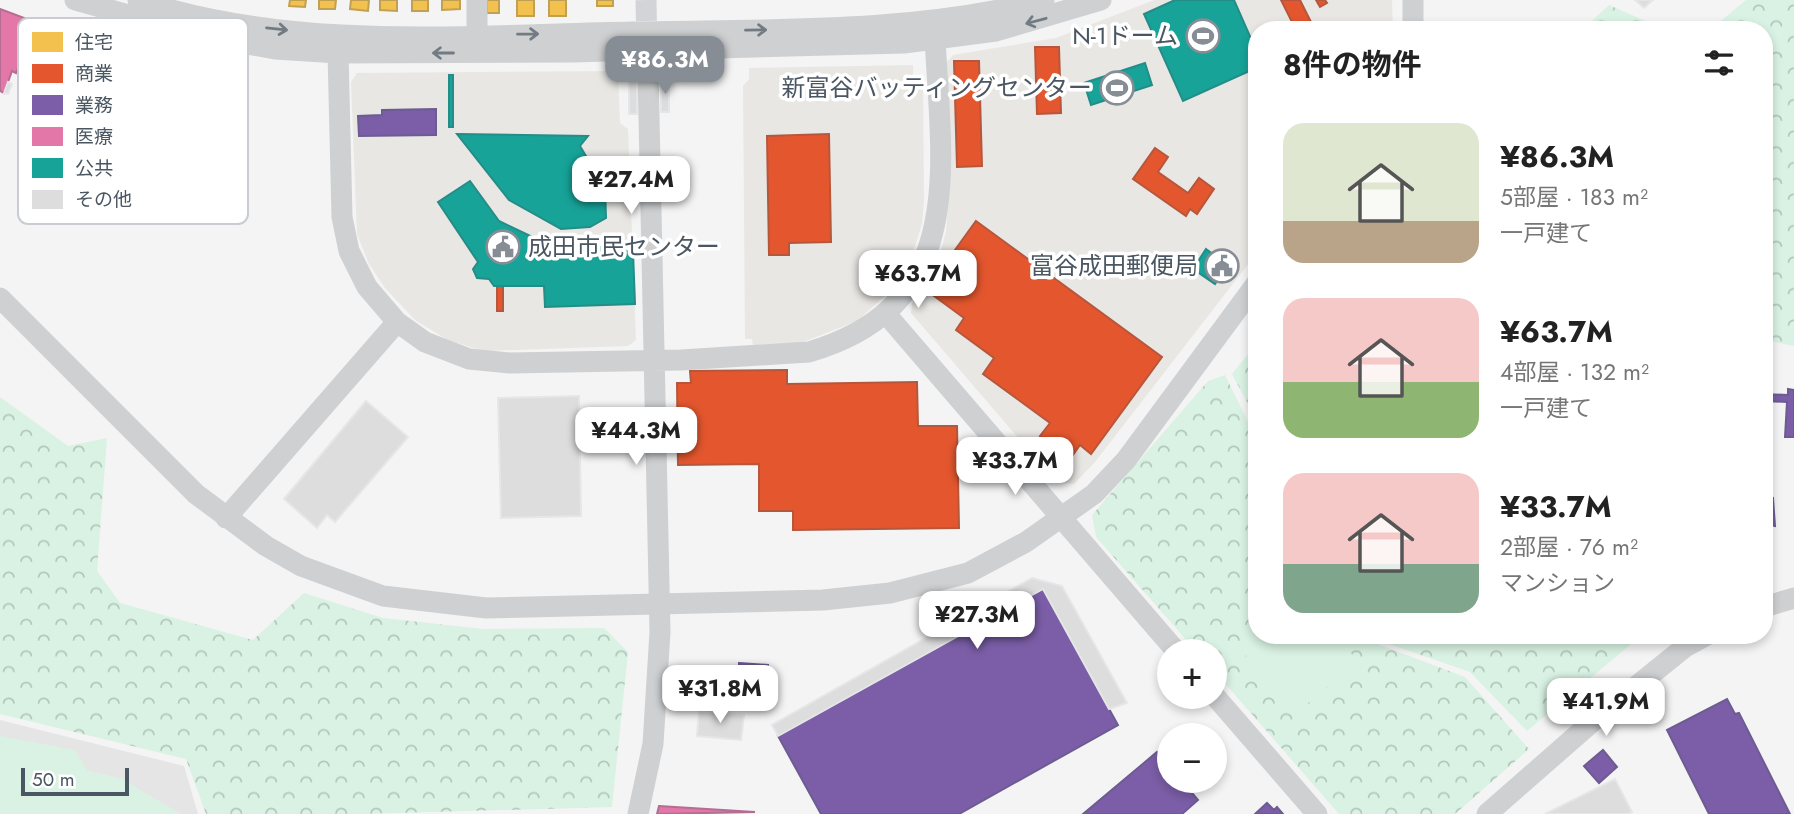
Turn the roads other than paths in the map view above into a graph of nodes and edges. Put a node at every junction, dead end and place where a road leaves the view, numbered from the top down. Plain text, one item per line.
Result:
1 (75, 0) edge
2 (138, 0) edge
3 (477, 0) edge
4 (1044, 0) edge
5 (1101, 0) edge
6 (1413, 0) edge
7 (1427, 0) edge
8 (139, 18) edge
9 (208, 18) edge
10 (1413, 21) edge
11 (248, 25) edge
12 (477, 35) junction
13 (935, 39) junction
14 (248, 44) edge
15 (338, 53) junction
16 (648, 70) tunnel mouth
17 (1248, 295) edge
18 (0, 298) edge
19 (887, 315) junction
20 (397, 322) junction
21 (656, 360) junction
22 (226, 518) junction
23 (1062, 519) junction
24 (1794, 598) edge
25 (660, 604) junction
26 (1773, 604) edge
27 (1166, 639) edge
28 (1690, 644) edge
29 (1226, 709) edge
30 (638, 814) edge
31 (1317, 814) edge
32 (1487, 814) edge

1 - 8 street
2 -> 9 street
3 - 12 street
12 -> 4 street
5 -> 13 street
6 - 7 street
6 - 10 street
11 -> 12 street
13 -> 15 street
13 - 19 street
14 - 15 street
15 - 20 street
16 - 21 street
17 - 23 street
18 - 22 street
19 - 21 street
19 - 23 street
20 - 21 street
20 - 22 street
21 - 25 street
22 - 25 street
23 - 25 street
23 - 27 street
24 - 26 street
25 - 30 street
28 - 32 street
29 - 31 street

